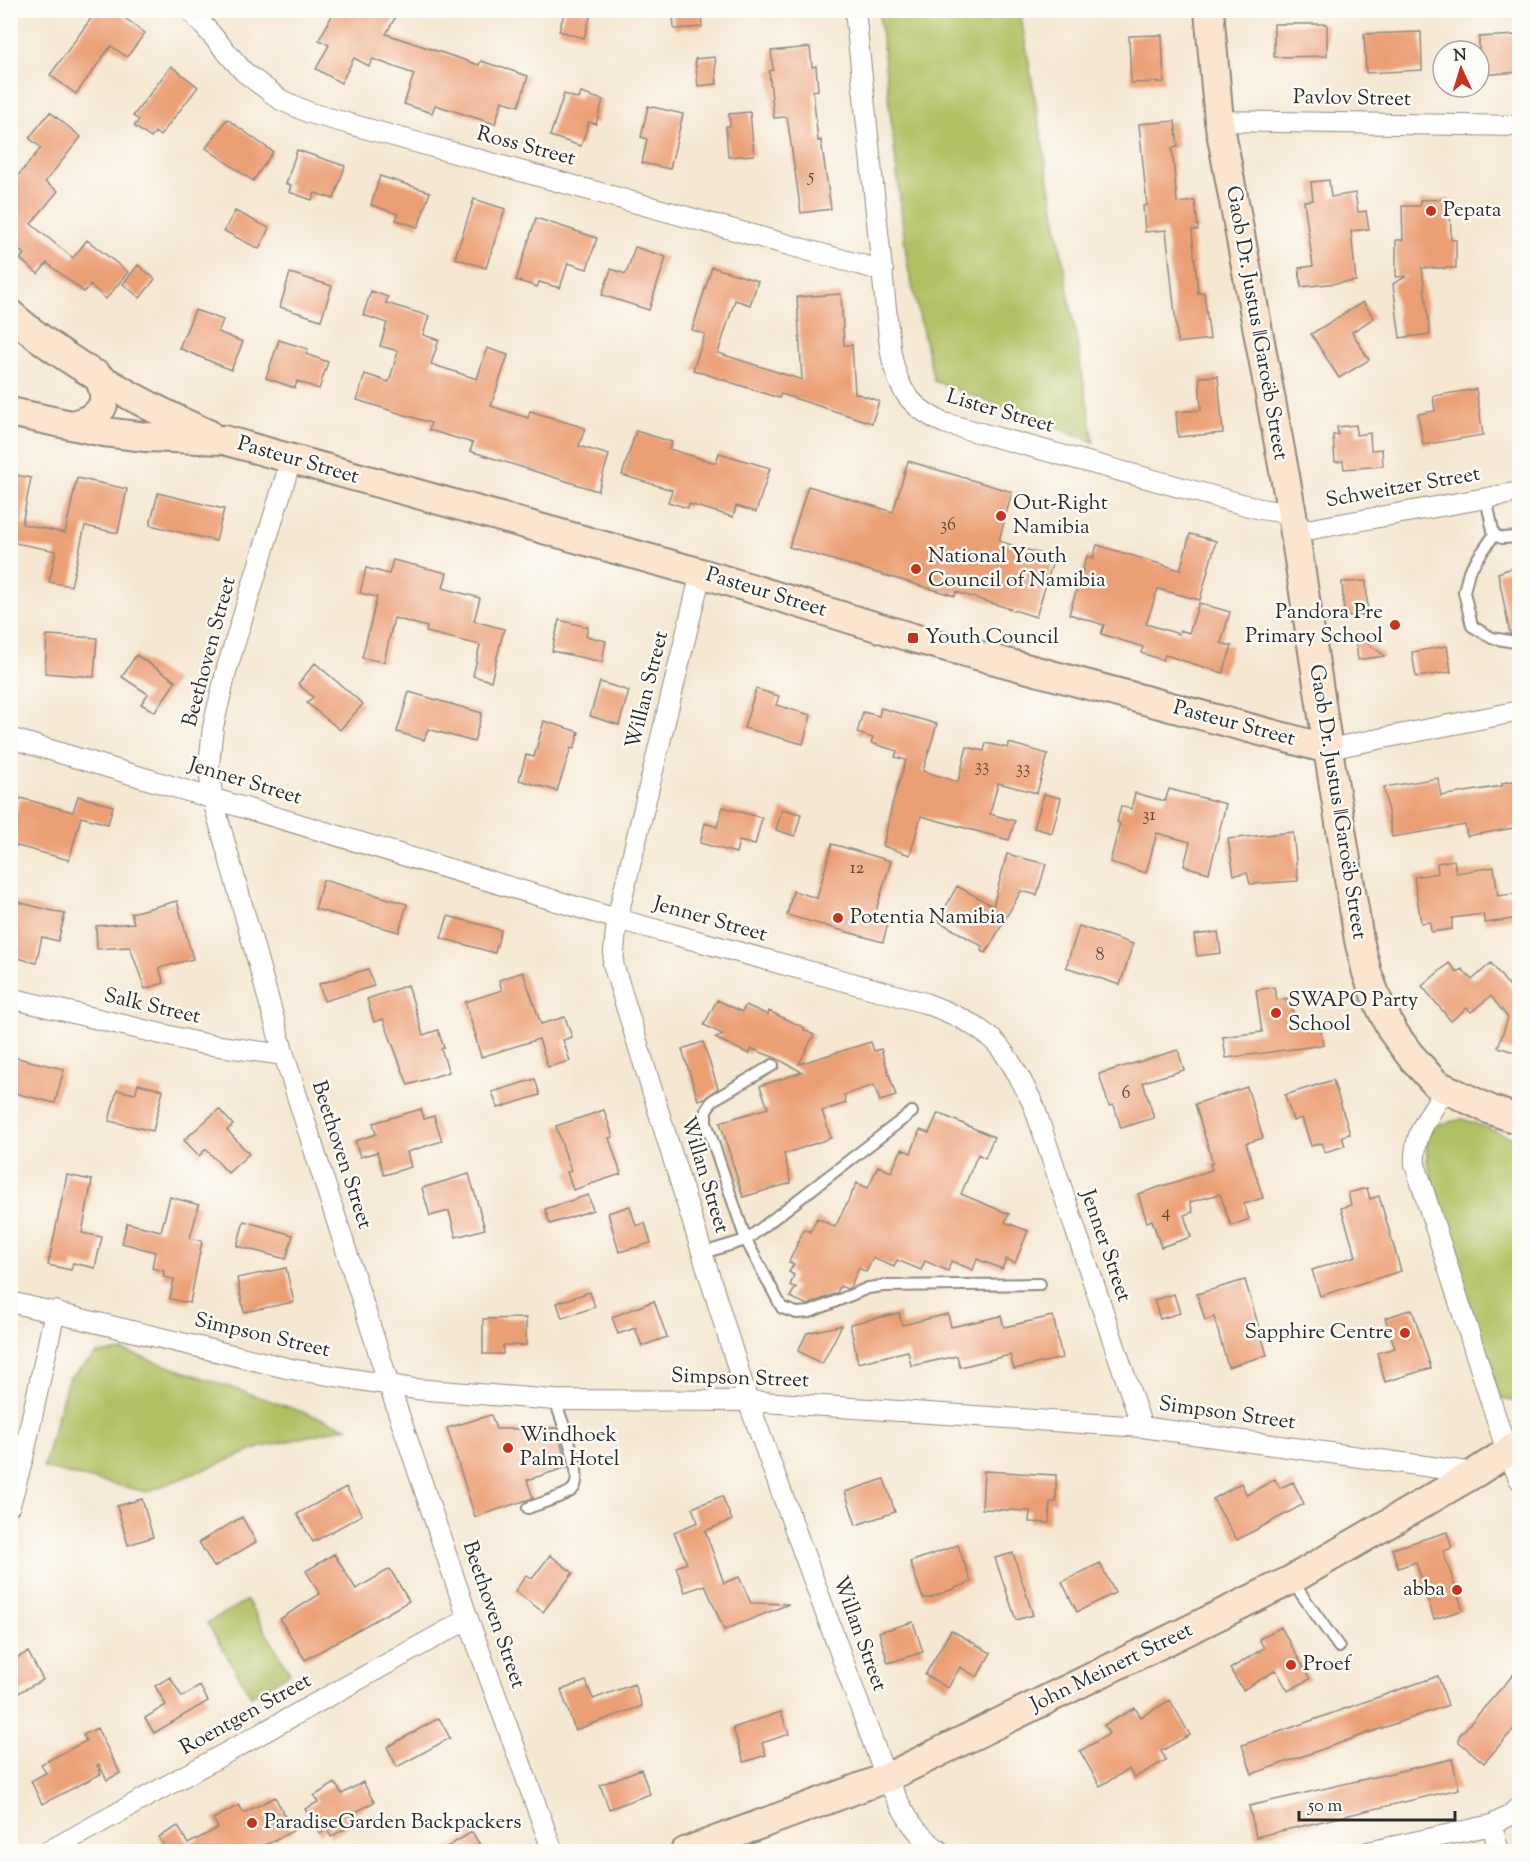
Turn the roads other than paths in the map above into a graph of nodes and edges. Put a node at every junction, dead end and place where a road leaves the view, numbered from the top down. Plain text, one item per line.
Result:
1 (190, 10) edge
2 (855, 10) edge
3 (1209, 10) edge
4 (1219, 121) junction
5 (1520, 126) edge
6 (883, 271) junction
7 (10, 314) edge
8 (97, 375) junction
9 (10, 412) edge
10 (73, 425) junction
11 (224, 440) junction
12 (291, 460) junction
13 (1520, 492) edge
14 (1486, 498) junction
15 (1293, 523) junction
16 (1494, 536) junction
17 (1520, 537) edge
18 (701, 573) junction
19 (1520, 643) edge
20 (1520, 711) edge
21 (10, 738) edge
22 (1328, 749) junction
23 (212, 797) junction
24 (617, 919) junction
25 (10, 998) edge
26 (284, 1055) junction
27 (772, 1065) dead end
28 (1444, 1089) junction
29 (912, 1112) dead end
30 (1520, 1120) edge
31 (746, 1240) junction
32 (703, 1253) junction
33 (1040, 1284) dead end
34 (10, 1302) edge
35 (55, 1311) junction
36 (388, 1385) junction
37 (555, 1400) junction
38 (748, 1401) junction
39 (1142, 1427) junction
40 (1513, 1448) edge
41 (17, 1455) edge
42 (1475, 1473) junction
43 (1520, 1480) edge
44 (10, 1505) edge
45 (528, 1508) dead end
46 (1291, 1580) junction
47 (468, 1619) junction
48 (1339, 1647) dead end
49 (886, 1778) junction
50 (1520, 1806) edge
51 (1492, 1825) junction
52 (47, 1851) edge
53 (553, 1851) edge
54 (685, 1851) edge
55 (941, 1851) edge
56 (1368, 1851) edge
57 (1499, 1851) edge

1 - 6 street, Ross Street
2 - 6 street, Lister Street
3 - 4 main road, Gaob Dr. Justus ǁGaroëb Street
4 - 5 street, Pavlov Street
4 - 15 main road, Gaob Dr. Justus ǁGaroëb Street
6 - 15 street, Lister Street
7 - 8 main road
8 - 10 main road
8 - 11 main road
9 - 10 main road, Pasteur Street
10 - 11 main road, Pasteur Street
11 - 12 main road, Pasteur Street
12 - 18 main road, Pasteur Street
12 - 23 street, Beethoven Street
13 - 14 street, Schweitzer Street
14 - 15 street, Schweitzer Street
14 - 16 lane
15 - 22 main road, Gaob Dr. Justus ǁGaroëb Street
16 - 17 lane
16 - 19 lane
18 - 22 main road, Pasteur Street
18 - 24 street, Willan Street
20 - 22 street, Pasteur Street
21 - 23 street, Jenner Street
22 - 28 main road, Gaob Dr. Justus ǁGaroëb Street
23 - 24 street, Jenner Street
23 - 26 street, Beethoven Street
24 - 32 street, Willan Street
24 - 39 street, Jenner Street
25 - 26 street, Salk Street
26 - 36 street, Beethoven Street
27 - 31 lane
28 - 30 main road, Gaob Dr. Justus ǁGaroëb Street
28 - 40 street
29 - 31 lane
31 - 32 lane
31 - 33 lane
32 - 38 street, Willan Street
34 - 35 street, Simpson Street
35 - 36 street, Simpson Street
35 - 41 street
36 - 37 street, Simpson Street
36 - 47 street, Beethoven Street
37 - 38 street, Simpson Street
37 - 45 lane
38 - 39 street, Simpson Street
38 - 49 street, Willan Street
39 - 42 street, Simpson Street
40 - 42 main road, John Meinert Street
40 - 43 street
41 - 44 street
42 - 46 main road, John Meinert Street
46 - 48 lane
46 - 49 main road, John Meinert Street
47 - 52 street, Roentgen Street
47 - 53 street, Beethoven Street
49 - 54 main road, John Meinert Street
49 - 55 street, Willan Street
50 - 51 street
51 - 56 street
51 - 57 street

